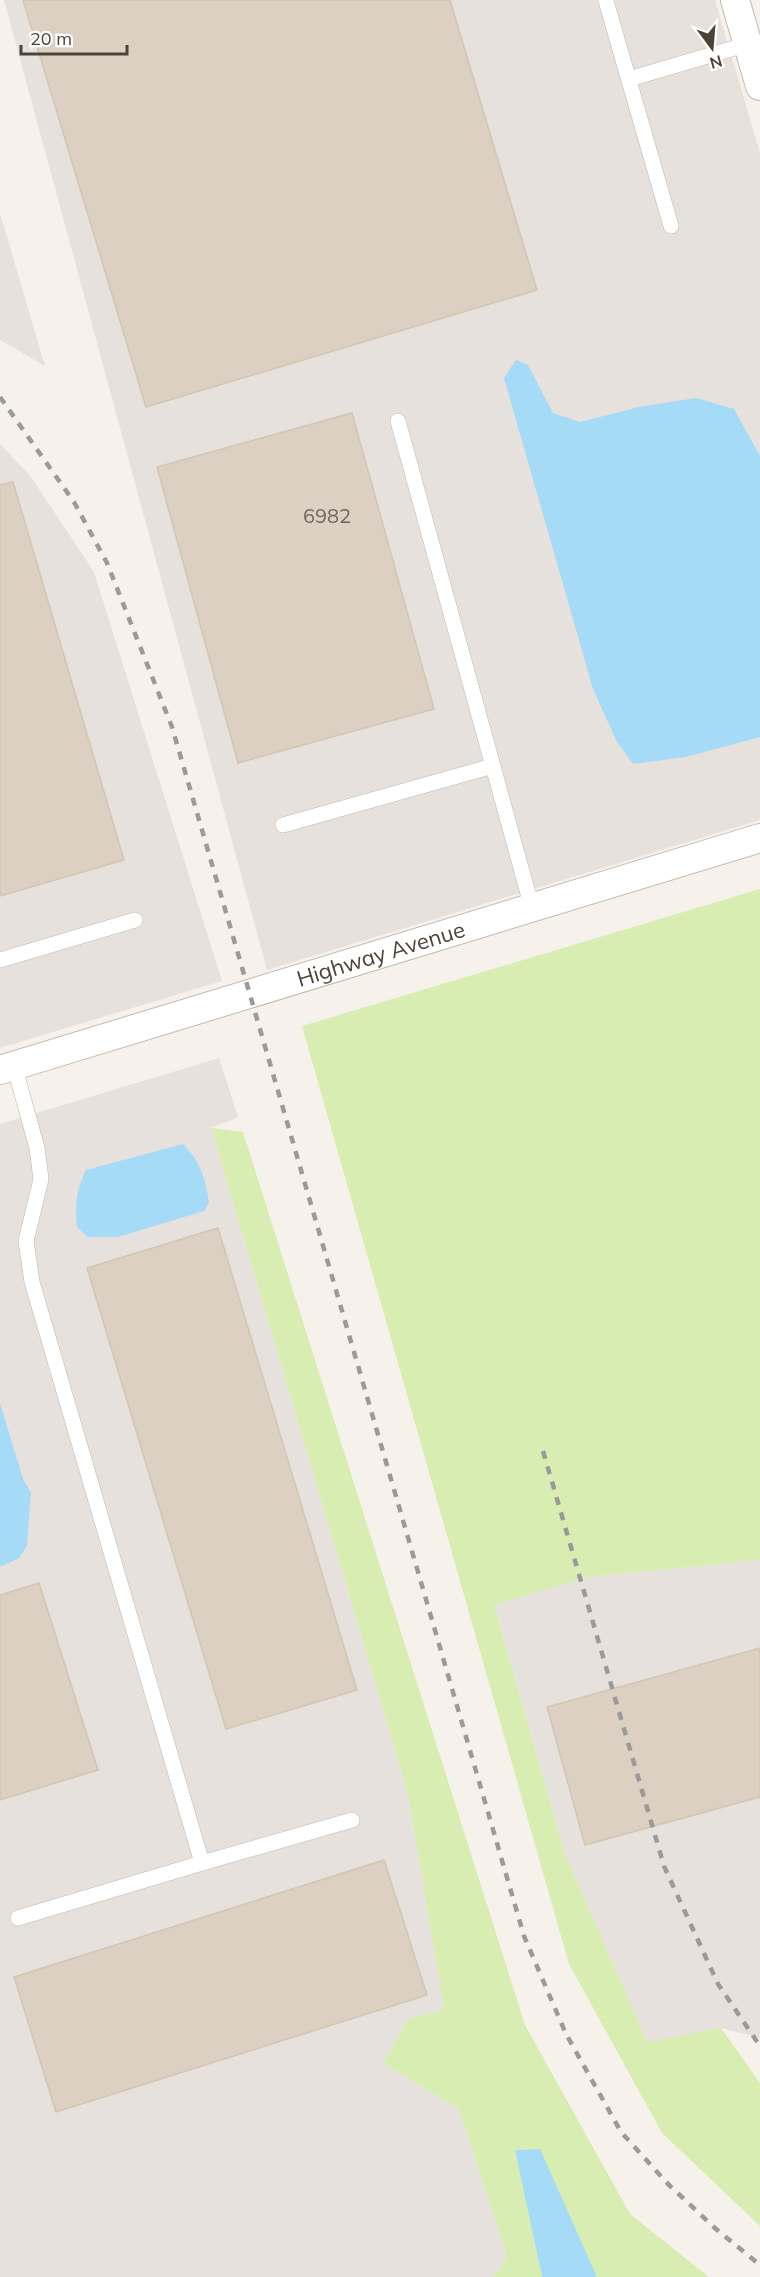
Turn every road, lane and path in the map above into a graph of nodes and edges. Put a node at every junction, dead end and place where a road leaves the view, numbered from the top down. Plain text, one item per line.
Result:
1 (735, 0) edge
2 (606, 1) edge
3 (748, 44) junction
4 (629, 79) junction
5 (760, 86) edge
6 (671, 226) dead end
7 (398, 421) dead end
8 (493, 766) junction
9 (283, 825) dead end
10 (760, 838) edge
11 (532, 908) junction
12 (135, 920) dead end
13 (0, 960) edge
14 (7, 1067) edge
15 (352, 1820) dead end
16 (202, 1863) junction
17 (18, 1918) dead end

1 - 3 street
2 - 4 lane
3 - 4 lane
3 - 5 street
4 - 6 lane
7 - 8 lane
8 - 9 lane
8 - 11 lane
10 - 11 street, Highway Avenue
11 - 14 street, Highway Avenue
12 - 13 lane
14 - 16 lane
15 - 16 lane
16 - 17 lane

